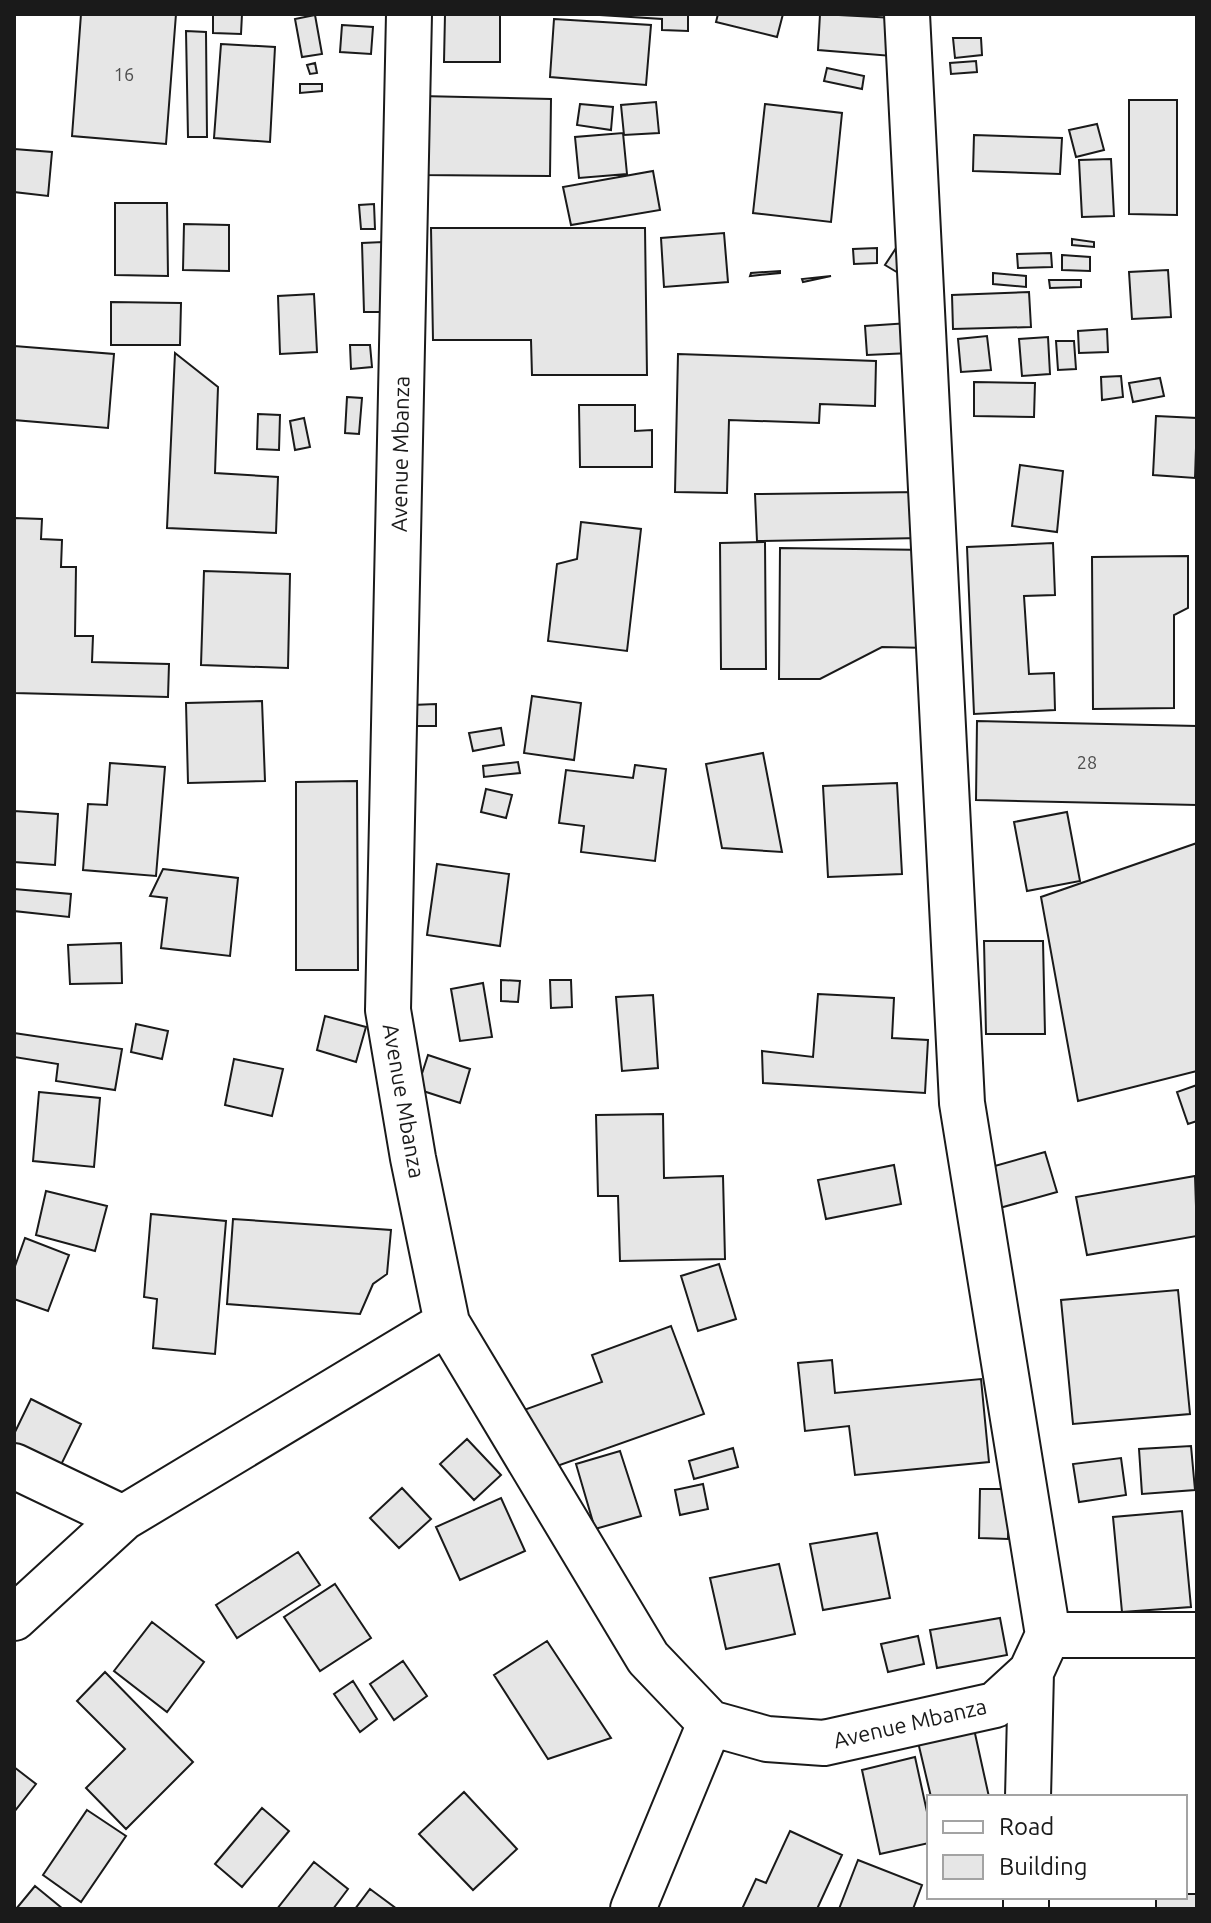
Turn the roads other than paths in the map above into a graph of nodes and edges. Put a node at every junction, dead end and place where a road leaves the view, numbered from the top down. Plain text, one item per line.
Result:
1 (409, 14) edge
2 (907, 14) edge
3 (447, 1323) junction
4 (14, 1466) edge
5 (123, 1518) junction
6 (14, 1618) edge
7 (1197, 1635) edge
8 (1040, 1653) junction
9 (710, 1723) junction
10 (1028, 1795) edge
11 (633, 1909) edge

1 - 3 street, Avenue Mbanza
2 - 8 street
3 - 5 street
3 - 9 street, Avenue Mbanza
4 - 5 street
5 - 6 street
7 - 8 street
8 - 9 street, Avenue Mbanza
8 - 10 street
9 - 11 street

